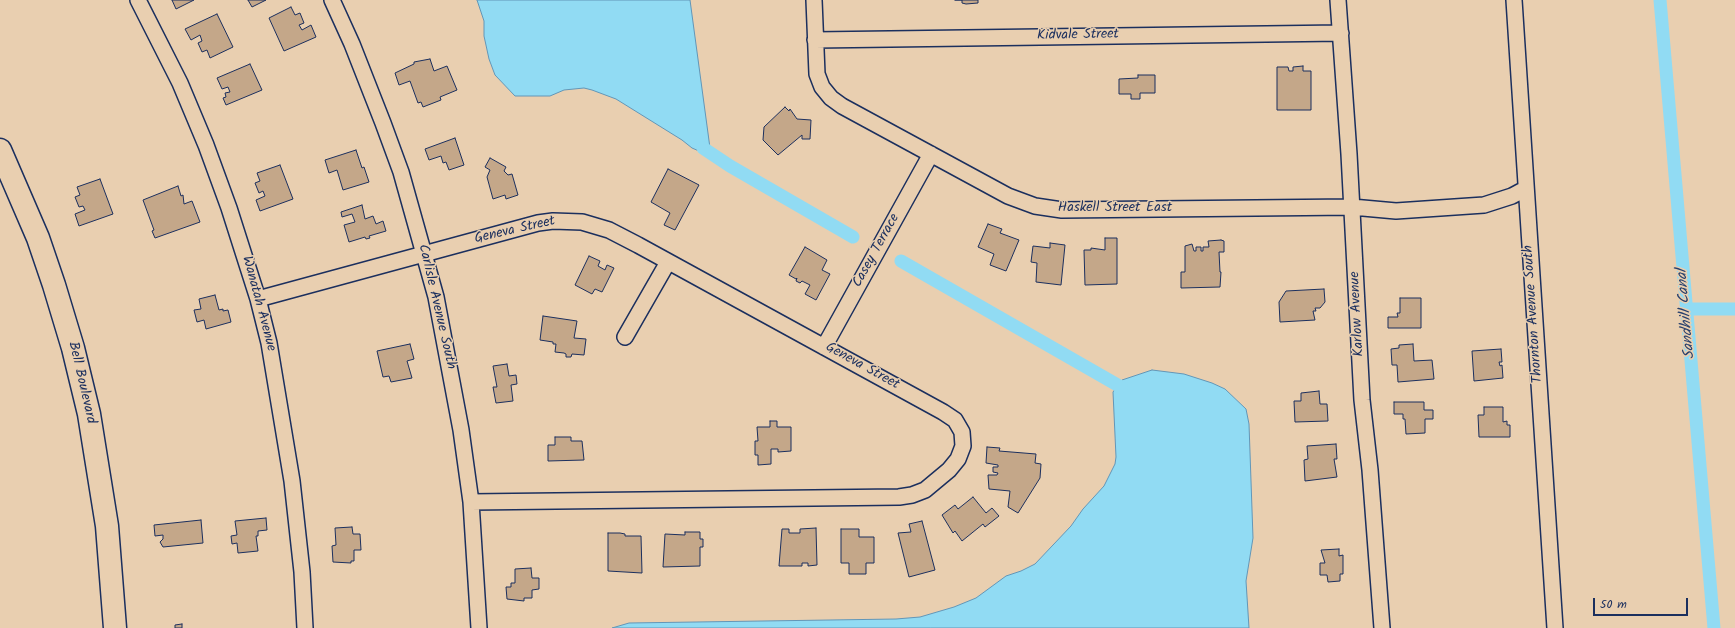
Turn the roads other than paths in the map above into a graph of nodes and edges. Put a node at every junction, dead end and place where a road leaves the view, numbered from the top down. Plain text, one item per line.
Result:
1 (138, 0) edge
2 (332, 0) edge
3 (814, 0) edge
4 (1338, 0) edge
5 (1514, 0) edge
6 (1341, 32) junction
7 (815, 40) junction
8 (0, 150) edge
9 (931, 154) junction
10 (1525, 188) junction
11 (1352, 207) junction
12 (425, 254) junction
13 (668, 262) junction
14 (258, 299) junction
15 (625, 337) dead end
16 (824, 347) junction
17 (471, 502) junction
18 (115, 628) edge
19 (305, 628) edge
20 (479, 628) edge
21 (1382, 628) edge
22 (1555, 628) edge

1 - 14 street, Wanatah Avenue
2 - 12 street, Carlisle Avenue South
3 - 7 street, Haskell Street East
4 - 6 street, Karlow Avenue
5 - 10 street, Thornton Avenue South
6 - 7 street, Kidvale Street
6 - 11 street, Karlow Avenue
7 - 9 street, Haskell Street East
8 - 18 street, Bell Boulevard
9 - 11 street, Haskell Street East
9 - 16 street, Casey Terrace
10 - 11 street, Haskell Street East
10 - 22 street, Thornton Avenue South
11 - 21 street, Karlow Avenue
12 - 13 street, Geneva Street
12 - 14 street, Geneva Street
12 - 17 street, Carlisle Avenue South
13 - 15 street
13 - 16 street, Geneva Street
14 - 19 street, Wanatah Avenue
16 - 17 street, Geneva Street
17 - 20 street, Carlisle Avenue South

